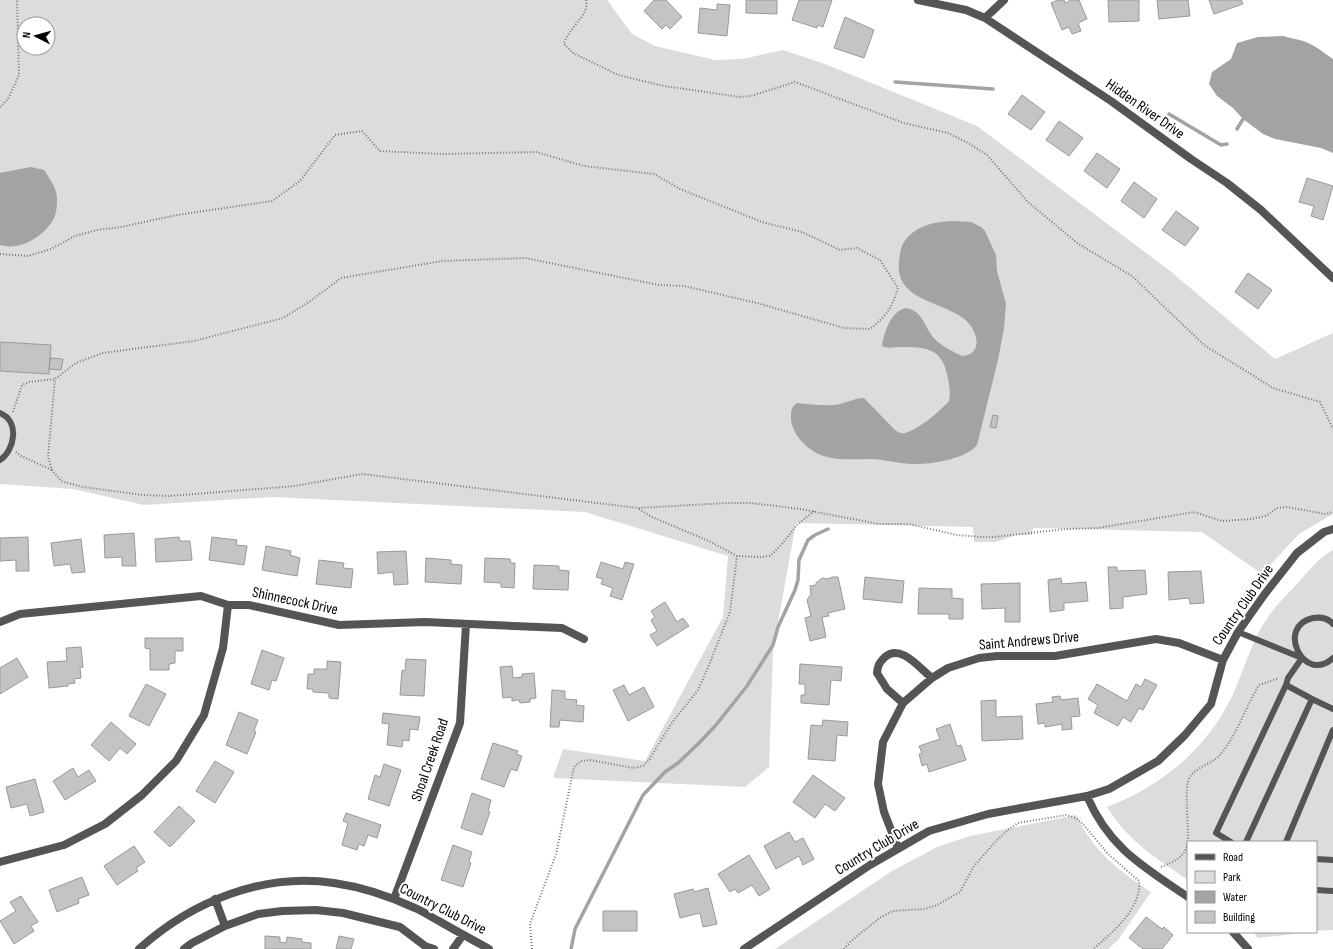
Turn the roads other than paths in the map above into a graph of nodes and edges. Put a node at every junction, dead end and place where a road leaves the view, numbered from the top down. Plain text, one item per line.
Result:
1 (918, 0) edge
2 (1004, 0) edge
3 (985, 18) junction
4 (1333, 278) edge
5 (0, 413) edge
6 (0, 460) edge
7 (1333, 529) edge
8 (228, 604) junction
9 (0, 622) edge
10 (466, 624) junction
11 (1333, 624) edge
12 (1238, 632) junction
13 (584, 639) dead end
14 (1302, 658) junction
15 (1333, 658) edge
16 (1223, 660) junction
17 (932, 678) junction
18 (1286, 683) junction
19 (1312, 699) junction
20 (903, 703) junction
21 (1333, 709) edge
22 (1333, 730) edge
23 (1087, 796) junction
24 (1229, 841) edge
25 (1246, 841) edge
26 (1286, 841) edge
27 (898, 848) junction
28 (1317, 859) edge
29 (1333, 860) edge
30 (0, 862) edge
31 (1317, 890) edge
32 (1333, 891) edge
33 (1187, 896) edge
34 (215, 899) junction
35 (394, 899) junction
36 (225, 926) junction
37 (1234, 933) edge
38 (463, 934) junction
39 (139, 949) edge
40 (184, 949) edge
41 (434, 949) edge
42 (453, 949) edge
43 (489, 949) edge
44 (744, 949) edge
45 (1248, 949) edge

1 - 3 street, Hidden River Drive
2 - 3 street
3 - 4 street, Hidden River Drive
5 - 6 lane
7 - 12 street, Country Club Drive
8 - 9 street, Shinnecock Drive
8 - 10 street, Shinnecock Drive
8 - 30 street
10 - 13 street, Shinnecock Drive
10 - 35 street, Shoal Creek Road
11 - 14 lane
12 - 14 lane
12 - 16 street, Country Club Drive
14 - 15 lane
14 - 18 lane
16 - 17 street, Saint Andrews Drive
16 - 23 street, Country Club Drive
17 - 20 street, Saint Andrews Drive
17 - 20 street
18 - 19 lane
18 - 24 lane
19 - 21 lane
19 - 25 lane
20 - 27 street, Saint Andrews Drive
22 - 26 lane
23 - 27 street, Country Club Drive
23 - 33 street
27 - 44 street, Country Club Drive
28 - 29 lane
31 - 32 lane
34 - 35 street, Country Club Drive
34 - 36 street
34 - 39 street, Country Club Drive
35 - 38 street, Country Club Drive
36 - 40 street
36 - 41 street
37 - 45 street
38 - 42 street
38 - 43 street, Country Club Drive

